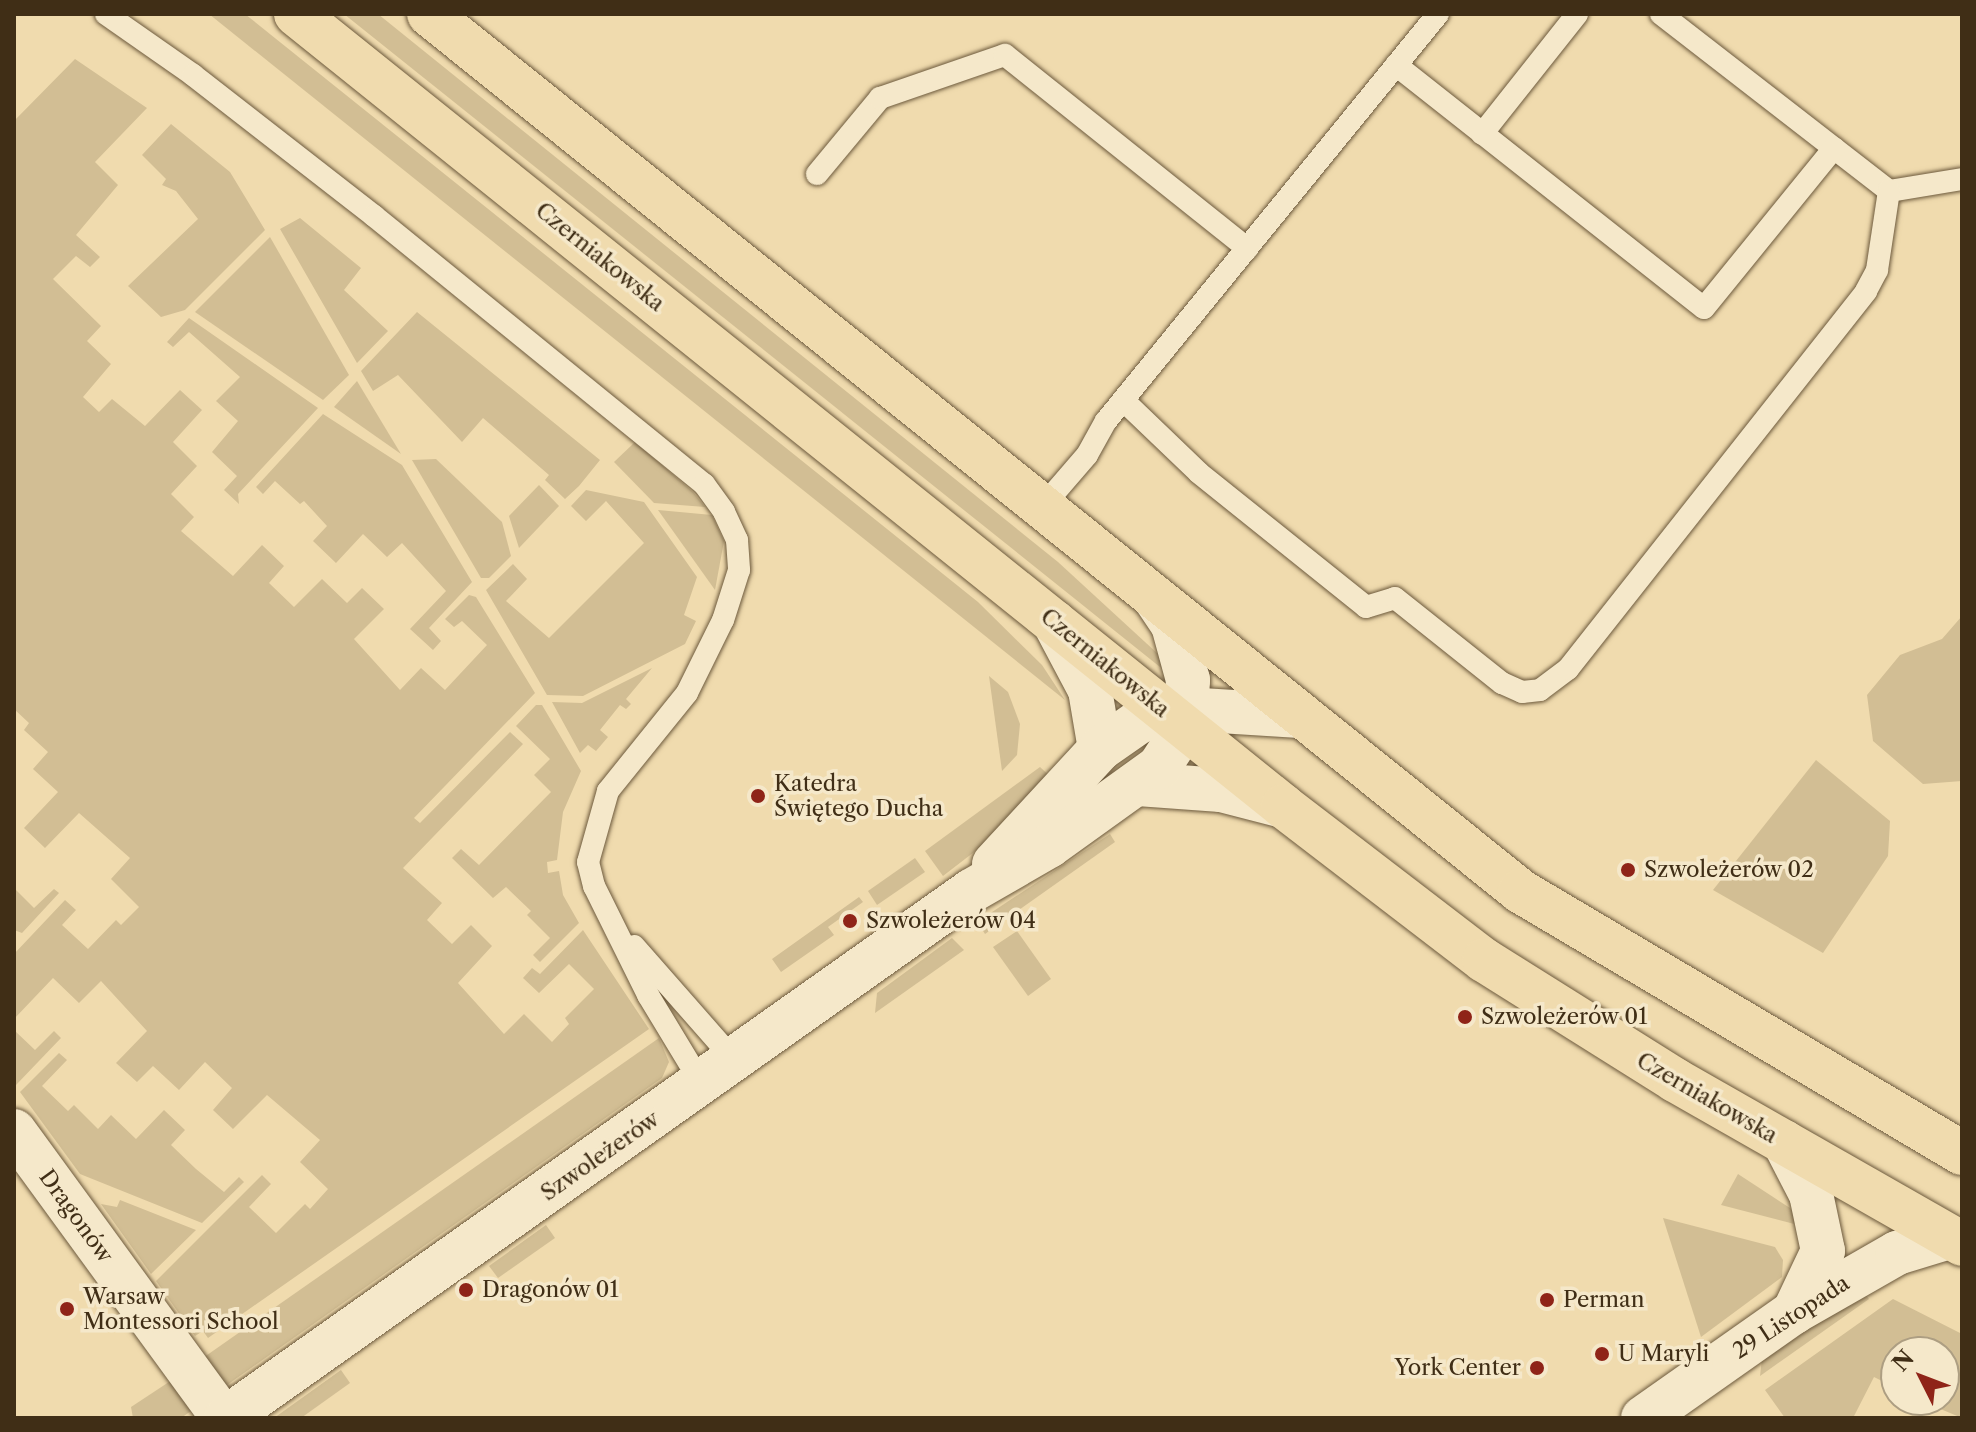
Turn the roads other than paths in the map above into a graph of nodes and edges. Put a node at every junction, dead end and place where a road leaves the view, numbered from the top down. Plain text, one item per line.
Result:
1 (106, 14) edge
2 (296, 14) edge
3 (429, 14) edge
4 (1438, 14) edge
5 (1577, 14) edge
6 (1661, 14) edge
7 (1396, 65) junction
8 (1482, 134) junction
9 (1834, 148) junction
10 (817, 174) dead end
11 (1962, 179) edge
12 (1889, 191) junction
13 (1247, 248) junction
14 (1123, 400) junction
15 (1043, 506) junction
16 (1154, 597) junction
17 (1054, 622) junction
18 (1179, 716) junction
19 (1302, 716) junction
20 (1100, 749) junction
21 (1138, 784) junction
22 (1283, 806) junction
23 (971, 891) junction
24 (622, 933) junction
25 (719, 1073) junction
26 (14, 1131) edge
27 (1784, 1142) junction
28 (1962, 1153) edge
29 (1956, 1240) edge
30 (1794, 1312) junction
31 (224, 1418) edge
32 (1643, 1418) edge

1 - 24 lane
2 - 17 main road, Czerniakowska
3 - 15 main road
4 - 7 lane
5 - 8 lane
6 - 9 lane
7 - 8 lane
7 - 13 lane
8 - 9 lane
9 - 12 lane
10 - 13 lane
11 - 12 lane
12 - 14 lane
13 - 14 lane
14 - 15 lane
15 - 16 main road
16 - 18 street
16 - 19 main road
17 - 18 main road, Czerniakowska
17 - 20 street
18 - 19 street, Szwoleżerów
18 - 20 street, Szwoleżerów
18 - 21 street, Szwoleżerów
18 - 22 main road, Czerniakowska
19 - 28 main road
20 - 23 street, Szwoleżerów
21 - 22 street
21 - 23 street, Szwoleżerów
22 - 27 main road, Czerniakowska
23 - 25 street, Szwoleżerów
24 - 25 lane
24 - 25 lane
25 - 31 street, Szwoleżerów
26 - 31 street, Dragonów
27 - 29 main road, Czerniakowska
27 - 30 street
29 - 30 street, 29 Listopada
30 - 32 street, 29 Listopada

